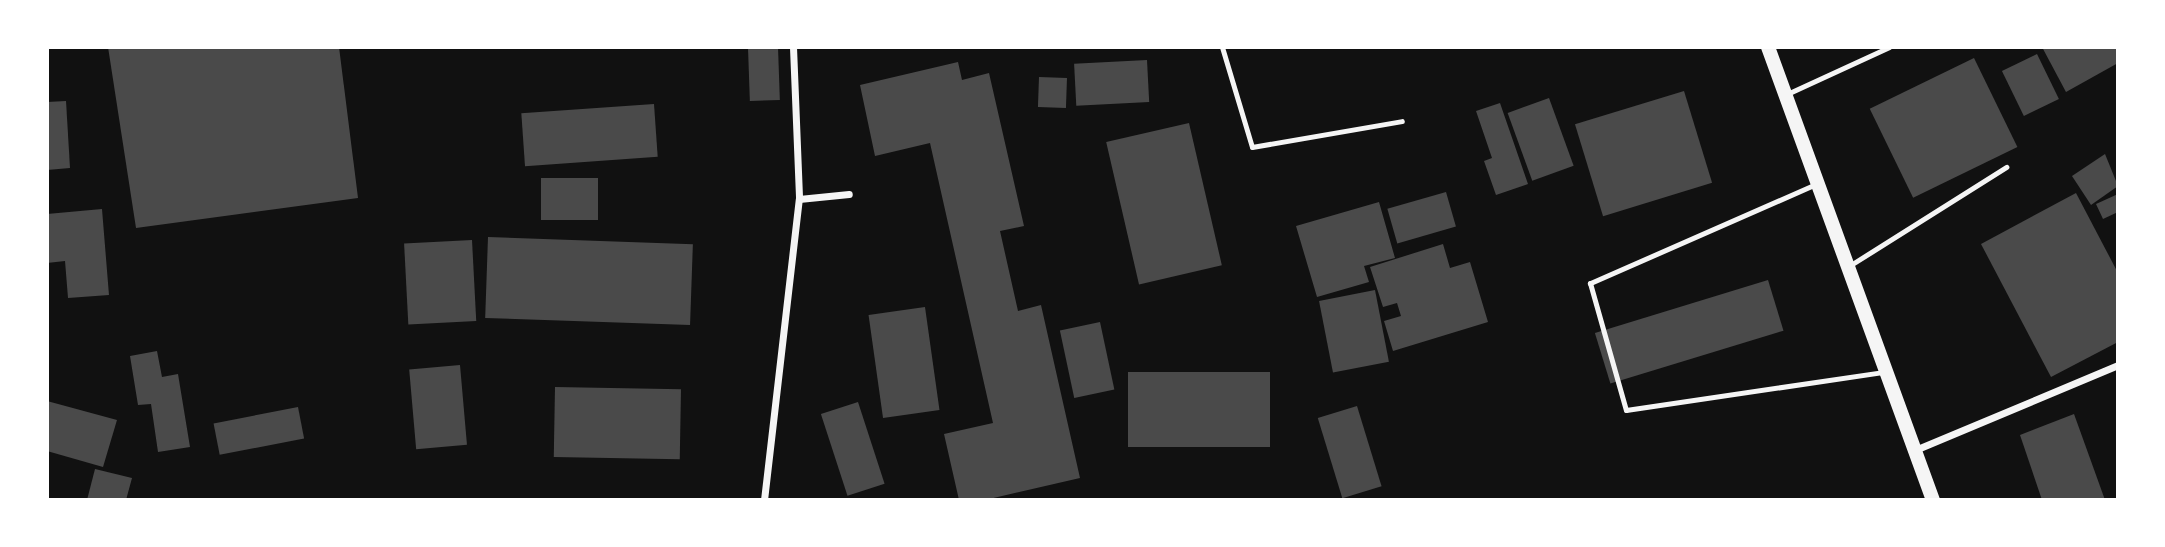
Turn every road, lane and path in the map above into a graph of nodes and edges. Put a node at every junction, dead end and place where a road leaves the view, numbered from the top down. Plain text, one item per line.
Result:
1 (793, 47) edge
2 (1222, 47) edge
3 (1768, 47) edge
4 (1889, 47) edge
5 (1784, 95) junction
6 (1402, 121) dead end
7 (2006, 167) dead end
8 (1816, 184) junction
9 (849, 194) dead end
10 (799, 199) junction
11 (1845, 269) junction
12 (2118, 365) edge
13 (1884, 372) junction
14 (1914, 450) junction
15 (764, 500) edge
16 (1933, 500) edge

1 - 10 street
2 - 6 lane
3 - 5 main road
4 - 5 lane
5 - 8 main road
7 - 11 lane
8 - 11 main road
8 - 13 lane
9 - 10 street
10 - 15 street
11 - 13 main road
12 - 14 street
13 - 14 main road
14 - 16 main road

